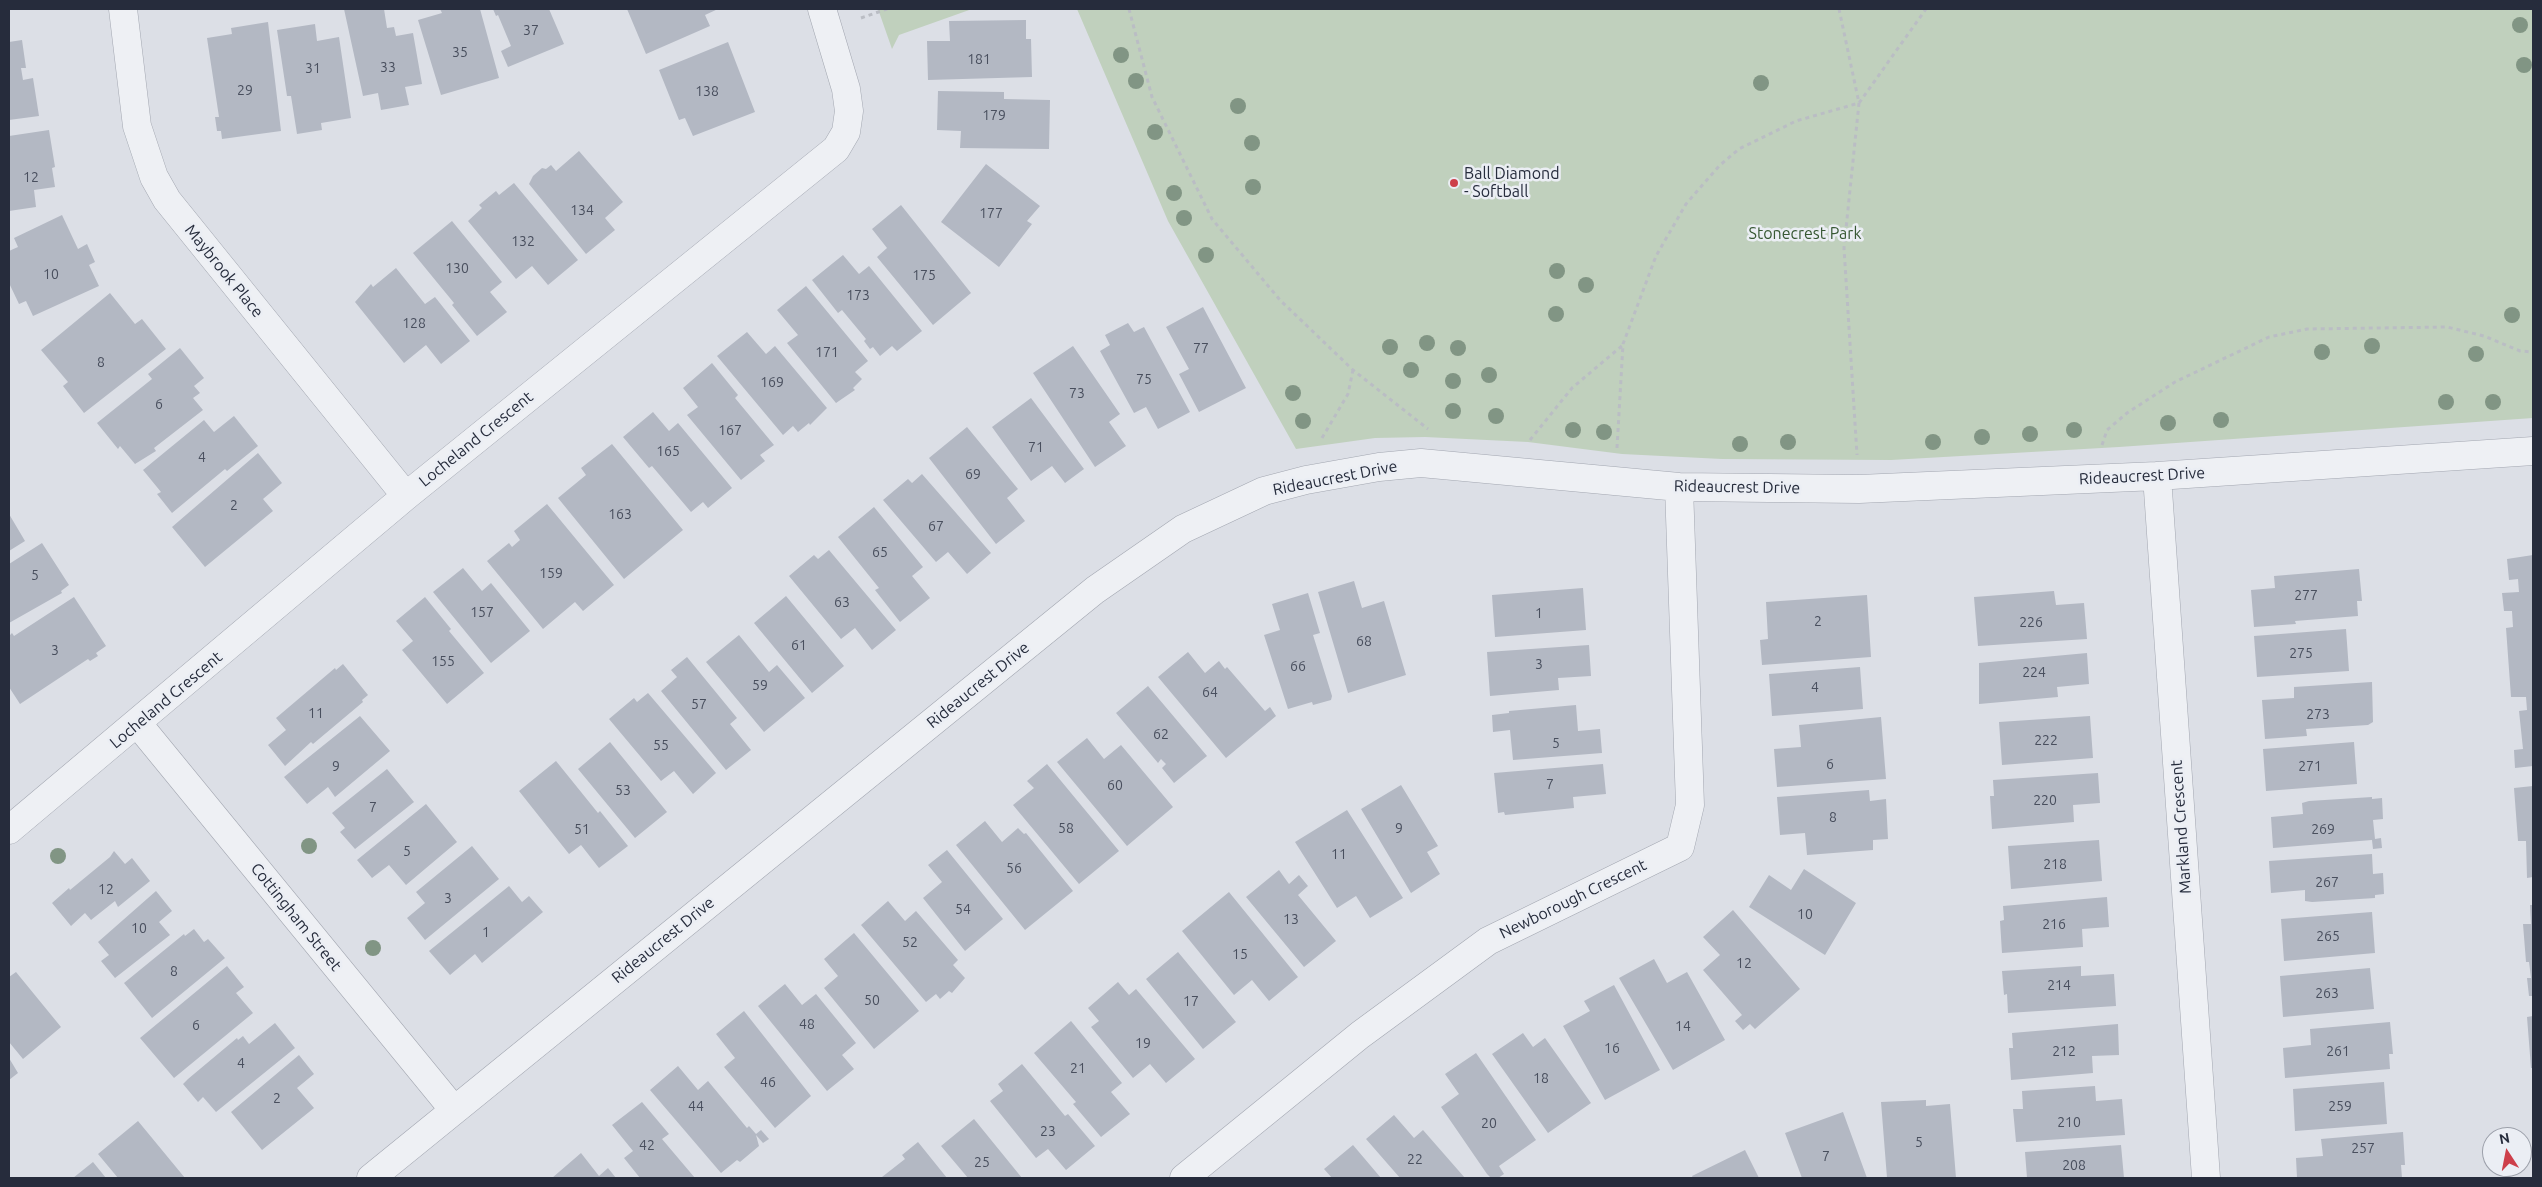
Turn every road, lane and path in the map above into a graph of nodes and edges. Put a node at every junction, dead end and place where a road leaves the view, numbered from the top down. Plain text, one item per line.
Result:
1 (123, 9) edge
2 (822, 9) edge
3 (1129, 9) edge
4 (1839, 9) edge
5 (1926, 9) edge
6 (1859, 103) junction
7 (1624, 344) junction
8 (2533, 352) edge
9 (1353, 370) junction
10 (1322, 438) dead end
11 (1528, 442) dead end
12 (2533, 451) edge
13 (1450, 464) junction
14 (2156, 476) junction
15 (2091, 478) junction
16 (1614, 482) junction
17 (1679, 487) junction
18 (1859, 489) junction
19 (406, 496) junction
20 (138, 724) junction
21 (9, 830) edge
22 (454, 1110) junction
23 (371, 1178) edge
24 (1184, 1178) edge
25 (2206, 1178) edge

1 - 19 street, Maybrook Place
2 - 19 street, Locheland Crescent
3 - 9 path
4 - 6 path
5 - 6 path
6 - 7 path
6 - 18 path
7 - 11 path
7 - 16 path
8 - 15 path
9 - 10 path
9 - 13 path
12 - 14 street, Rideaucrest Drive
13 - 16 street, Rideaucrest Drive
13 - 22 street, Rideaucrest Drive
14 - 15 street, Rideaucrest Drive
14 - 25 street, Markland Crescent
15 - 18 street, Rideaucrest Drive
16 - 17 street, Rideaucrest Drive
17 - 18 street, Rideaucrest Drive
17 - 24 street, Newborough Crescent
19 - 20 street, Locheland Crescent
20 - 21 street, Locheland Crescent
20 - 22 street, Cottingham Street
22 - 23 street, Rideaucrest Drive

